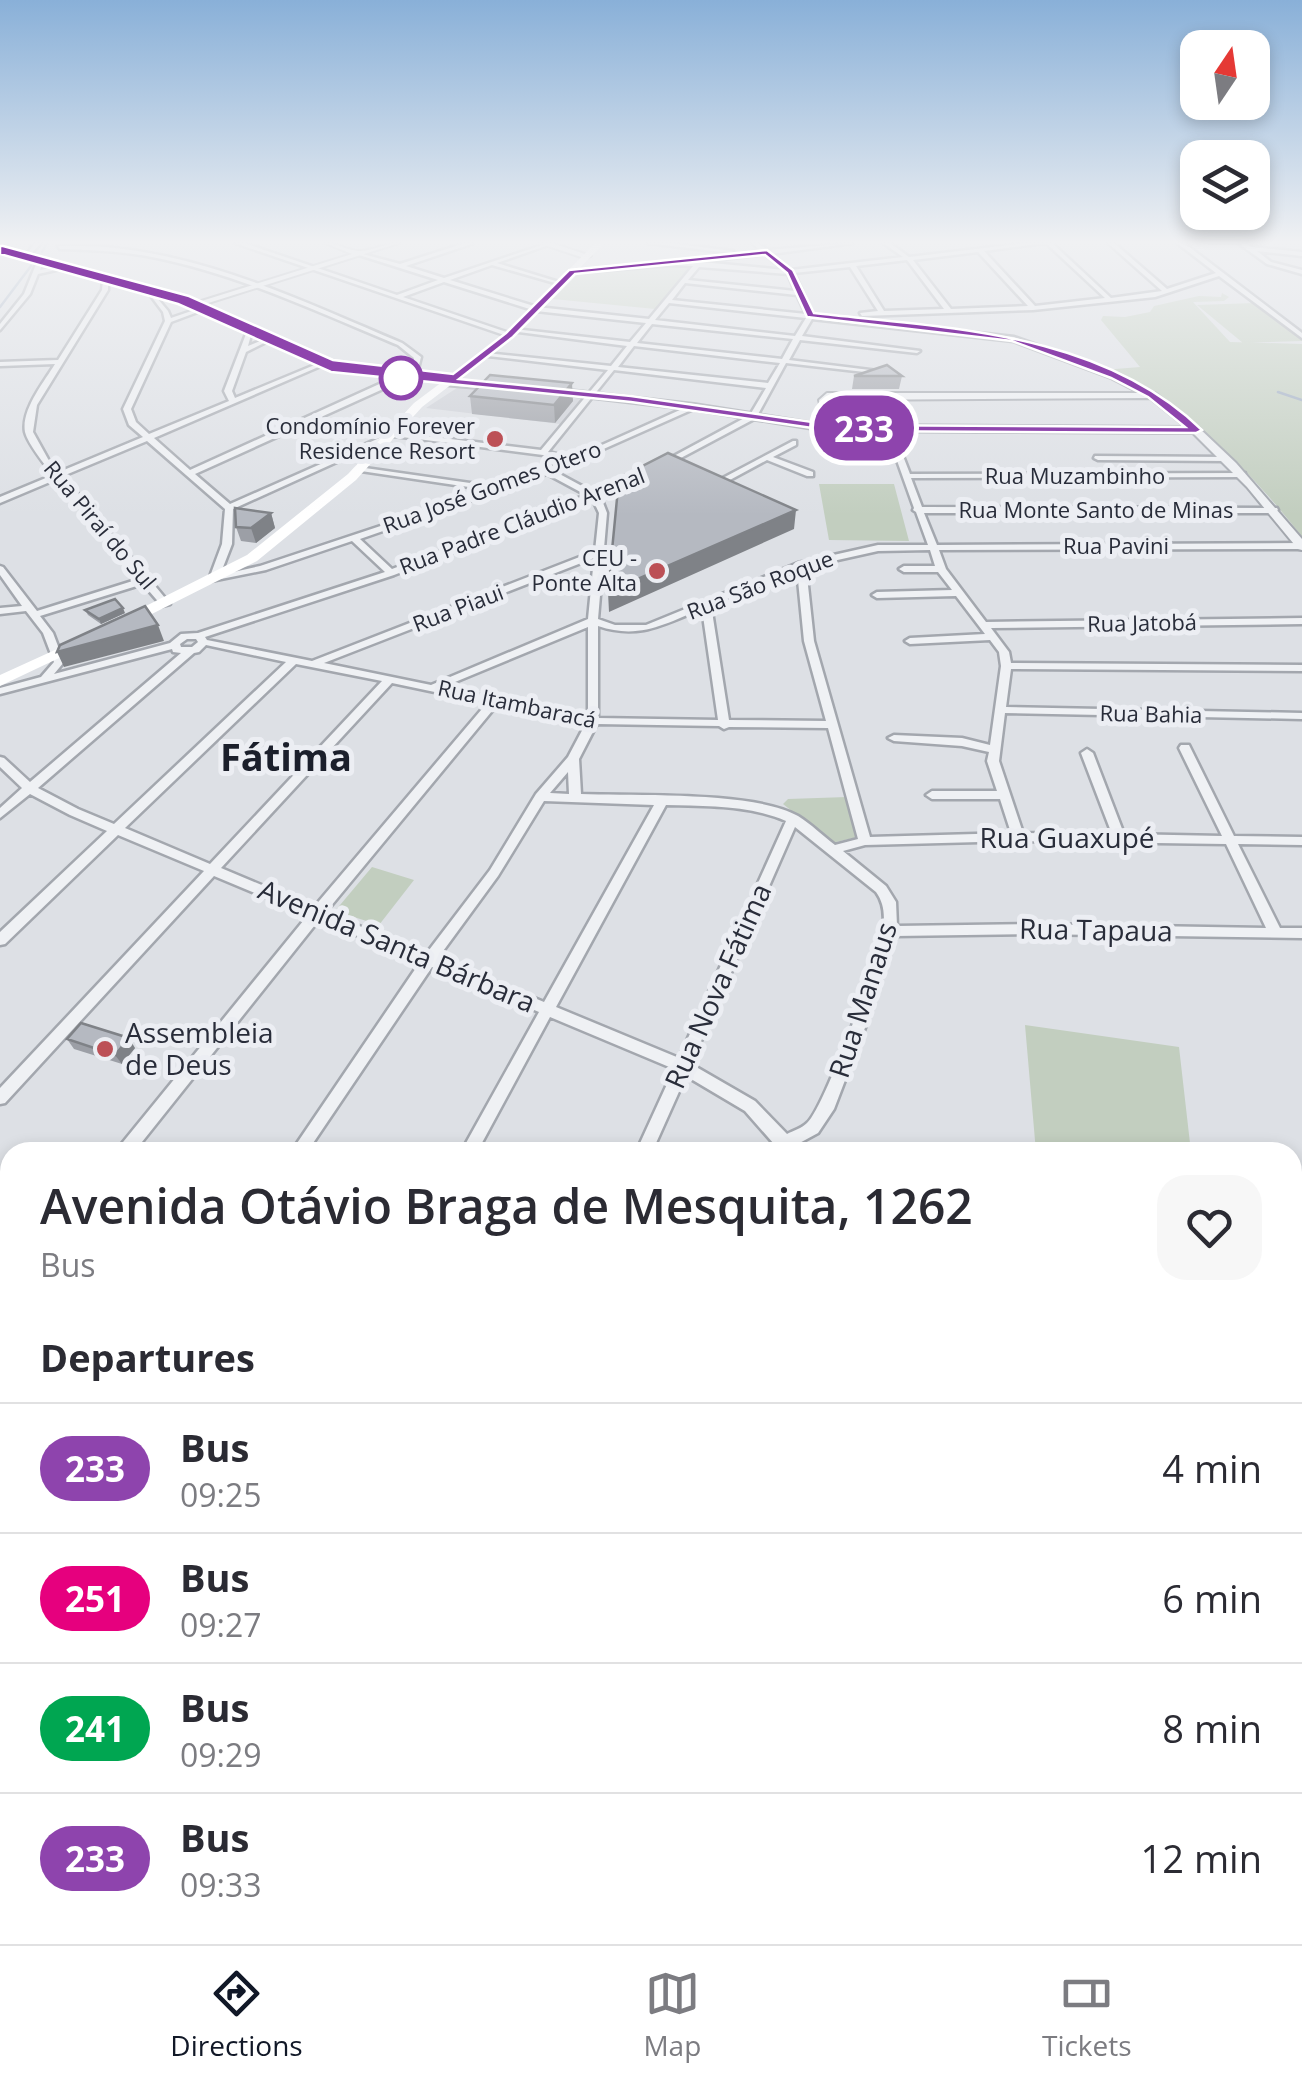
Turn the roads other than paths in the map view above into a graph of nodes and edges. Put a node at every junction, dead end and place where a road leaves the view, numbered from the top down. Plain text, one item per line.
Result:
1 (75, 334) edge
2 (162, 334) edge
3 (248, 334) joint
4 (263, 334) edge
5 (374, 334) edge
6 (511, 334) edge
7 (520, 334) edge
8 (641, 334) edge
9 (759, 334) edge
10 (801, 334) edge
11 (976, 334) edge
12 (799, 338) junction
13 (263, 342) junction
14 (633, 344) junction
15 (241, 350) junction
16 (917, 351) dead end
17 (488, 354) junction
18 (57, 362) junction
19 (786, 362) junction
20 (0, 364) edge
21 (319, 366) junction
22 (614, 369) junction
23 (882, 372) edge
24 (405, 375) junction
25 (451, 380) junction
26 (771, 386) junction
27 (534, 389) edge
28 (593, 395) junction
29 (1152, 395) junction
30 (232, 402) junction
31 (694, 406) junction
32 (827, 414) junction
33 (753, 416) junction
34 (813, 424) junction
35 (840, 428) junction
36 (874, 428) junction
37 (904, 428) junction
38 (1196, 430) junction
39 (393, 434) junction
40 (150, 439) junction
41 (893, 440) junction
42 (792, 443) dead end
43 (352, 450) junction
44 (377, 452) junction
45 (542, 453) junction
46 (766, 458) junction
47 (1098, 458) dead end
48 (676, 459) junction
49 (1226, 459) junction
50 (574, 462) junction
51 (692, 466) edge
52 (361, 468) junction
53 (659, 468) edge
54 (550, 472) junction
55 (709, 473) edge
56 (190, 474) junction
57 (810, 474) dead end
58 (1242, 475) junction
59 (642, 476) edge
60 (907, 476) junction
61 (58, 477) junction
62 (725, 480) junction
63 (742, 487) edge
64 (500, 489) junction
65 (597, 496) junction
66 (0, 500) edge
67 (229, 508) junction
68 (918, 510) junction
69 (1274, 510) junction
70 (353, 536) junction
71 (227, 544) junction
72 (930, 546) junction
73 (1302, 547) edge
74 (599, 553) junction
75 (252, 558) junction
76 (287, 560) junction
77 (802, 565) junction
78 (0, 569) edge
79 (904, 569) dead end
80 (941, 569) junction
81 (391, 572) junction
82 (148, 579) junction
83 (214, 579) junction
84 (957, 592) junction
85 (877, 595) dead end
86 (165, 604) junction
87 (706, 604) junction
88 (0, 611) edge
89 (30, 612) junction
90 (593, 621) junction
91 (1302, 621) edge
92 (982, 626) junction
93 (994, 637) junction
94 (202, 639) junction
95 (910, 641) dead end
96 (174, 645) junction
97 (190, 651) junction
98 (56, 654) junction
99 (295, 660) junction
100 (316, 664) junction
101 (1006, 666) junction
102 (1302, 668) edge
103 (390, 678) junction
104 (0, 681) edge
105 (32, 683) junction
106 (434, 687) junction
107 (0, 691) edge
108 (495, 700) junction
109 (1001, 710) junction
110 (1302, 716) edge
111 (592, 721) junction
112 (724, 726) junction
113 (834, 726) junction
114 (894, 738) dead end
115 (1184, 748) dead end
116 (993, 749) junction
117 (1087, 753) dead end
118 (573, 759) junction
119 (0, 761) edge
120 (30, 788) junction
121 (932, 795) dead end
122 (1004, 795) junction
123 (540, 797) junction
124 (575, 798) junction
125 (662, 802) junction
126 (0, 814) edge
127 (793, 819) junction
128 (116, 830) junction
129 (1018, 837) junction
130 (1119, 837) junction
131 (1232, 839) junction
132 (866, 841) junction
133 (1302, 841) edge
134 (834, 850) junction
135 (214, 868) junction
136 (317, 913) junction
137 (890, 931) junction
138 (1275, 932) junction
139 (1302, 933) edge
140 (0, 940) edge
141 (429, 960) junction
142 (547, 1010) junction
143 (682, 1066) junction
144 (0, 1098) edge
145 (133, 1142) edge
146 (305, 1142) edge
147 (474, 1142) edge
148 (648, 1142) edge
149 (782, 1142) edge
150 (795, 1142) edge

1 - 18 street, Rua Piraí do Sul
2 - 40 street
3 - 13 main road
3 - 15 street
4 - 24 main road
5 - 24 street
6 - 17 main road
7 - 14 street
8 - 14 street
9 - 12 street
10 - 12 street, Rua Padre Cláudio Arenal
11 - 29 street
12 - 16 street
12 - 19 street, Rua Padre Cláudio Arenal
13 - 15 street
13 - 21 main road
14 - 19 street
14 - 22 street
15 - 30 street
17 - 22 street
17 - 25 main road
18 - 20 street
18 - 61 street, Rua Piraí do Sul
19 - 23 street
19 - 26 street, Rua Padre Cláudio Arenal
21 - 24 main road
21 - 30 street
22 - 26 street
22 - 28 street
24 - 25 main road
24 - 56 street
25 - 25 street
25 - 39 main road
26 - 33 street, Rua Padre Cláudio Arenal
27 - 28 street
28 - 31 street
28 - 45 street
29 - 32 street
29 - 38 street
30 - 40 street
31 - 33 street
31 - 50 street, Rua José Gomes Otero
32 - 34 street
32 - 35 street
33 - 34 street
33 - 48 street, Rua Padre Cláudio Arenal
34 - 35 street
35 - 36 street
36 - 37 street
36 - 41 street
37 - 38 street
37 - 41 street
38 - 49 street
39 - 43 street
39 - 44 main road
39 - 45 street
40 - 56 street
40 - 61 street
41 - 60 street
42 - 46 street
43 - 44 street
43 - 67 street
44 - 52 main road
45 - 50 street
46 - 57 street
46 - 62 street
47 - 49 street
48 - 51 street
48 - 53 street, Rua Padre Cláudio Arenal
49 - 58 street
50 - 54 street, Rua José Gomes Otero
52 - 64 street
52 - 75 main road
54 - 64 street, Rua José Gomes Otero
54 - 65 street
55 - 62 street
56 - 67 street
58 - 60 street, Rua Muzambinho
58 - 69 street
59 - 65 street, Rua Padre Cláudio Arenal
60 - 68 street
61 - 66 street
61 - 82 street, Rua Piraí do Sul
62 - 63 street
64 - 70 street, Rua José Gomes Otero
65 - 74 street
65 - 81 street, Rua Padre Cláudio Arenal
67 - 71 street
68 - 69 street, Rua Monte Santo de Minas
68 - 72 street
69 - 73 street
70 - 76 street, Rua José Gomes Otero
70 - 81 street
71 - 75 street
71 - 83 street
72 - 73 street, Rua Pavini
72 - 77 street, Rua São Roque
72 - 80 street
74 - 90 street
74 - 100 street, Rua Piaui
75 - 76 street, Rua José Gomes Otero
75 - 83 main road
76 - 83 street, Rua José Gomes Otero
77 - 87 street, Rua São Roque
77 - 113 street
78 - 89 street
79 - 80 street
80 - 84 street
81 - 94 street, Rua Padre Cláudio Arenal
82 - 86 street, Rua Piraí do Sul
82 - 89 street
83 - 86 main road
84 - 85 street
84 - 92 street
86 - 98 main road
87 - 90 street, Rua São Roque
87 - 112 street
88 - 89 street
89 - 98 street
90 - 106 street
90 - 111 street
91 - 92 street, Rua Jatobá
92 - 93 street
93 - 95 street
93 - 101 street
94 - 96 street
94 - 97 street
94 - 99 street, Rua Itambaracá
96 - 97 street
96 - 105 street
97 - 120 street
98 - 104 main road
98 - 105 street
99 - 100 street, Rua Itambaracá
99 - 128 street
100 - 103 street, Rua Itambaracá
101 - 102 street
101 - 109 street
103 - 106 street, Rua Itambaracá
103 - 135 street
105 - 107 street
106 - 108 street, Rua Itambaracá
108 - 111 street, Rua Itambaracá
108 - 136 street
109 - 110 street, Rua Bahia
109 - 116 street
111 - 112 street, Rua Itambaracá
111 - 118 street
112 - 113 street, Rua Itambaracá
113 - 132 street
114 - 116 street
115 - 131 street
116 - 122 street
117 - 130 street
118 - 123 street
118 - 124 street
119 - 120 street, Avenida Santa Bárbara
120 - 126 street
120 - 128 street, Avenida Santa Bárbara
121 - 122 street
122 - 129 street
123 - 124 street
123 - 141 street
124 - 125 street
125 - 127 street
125 - 142 street
127 - 134 street, Rua Manaus
127 - 143 street, Rua Nova Fátima
128 - 135 street, Avenida Santa Bárbara
128 - 140 street
129 - 130 street, Rua Guaxupé
129 - 132 street, Rua Guaxupé
130 - 131 street, Rua Guaxupé
131 - 133 street, Rua Guaxupé
131 - 138 street
132 - 134 street, Rua Guaxupé
134 - 137 street, Rua Manaus
135 - 136 street, Avenida Santa Bárbara
135 - 144 street
136 - 141 street, Avenida Santa Bárbara
136 - 145 street
137 - 138 street, Rua Tapaua
137 - 150 street, Rua Manaus
138 - 139 street, Rua Tapaua
141 - 142 street, Avenida Santa Bárbara
141 - 146 street
142 - 143 street, Avenida Santa Bárbara
142 - 147 street
143 - 148 street, Rua Nova Fátima
143 - 149 street, Avenida Santa Bárbara

